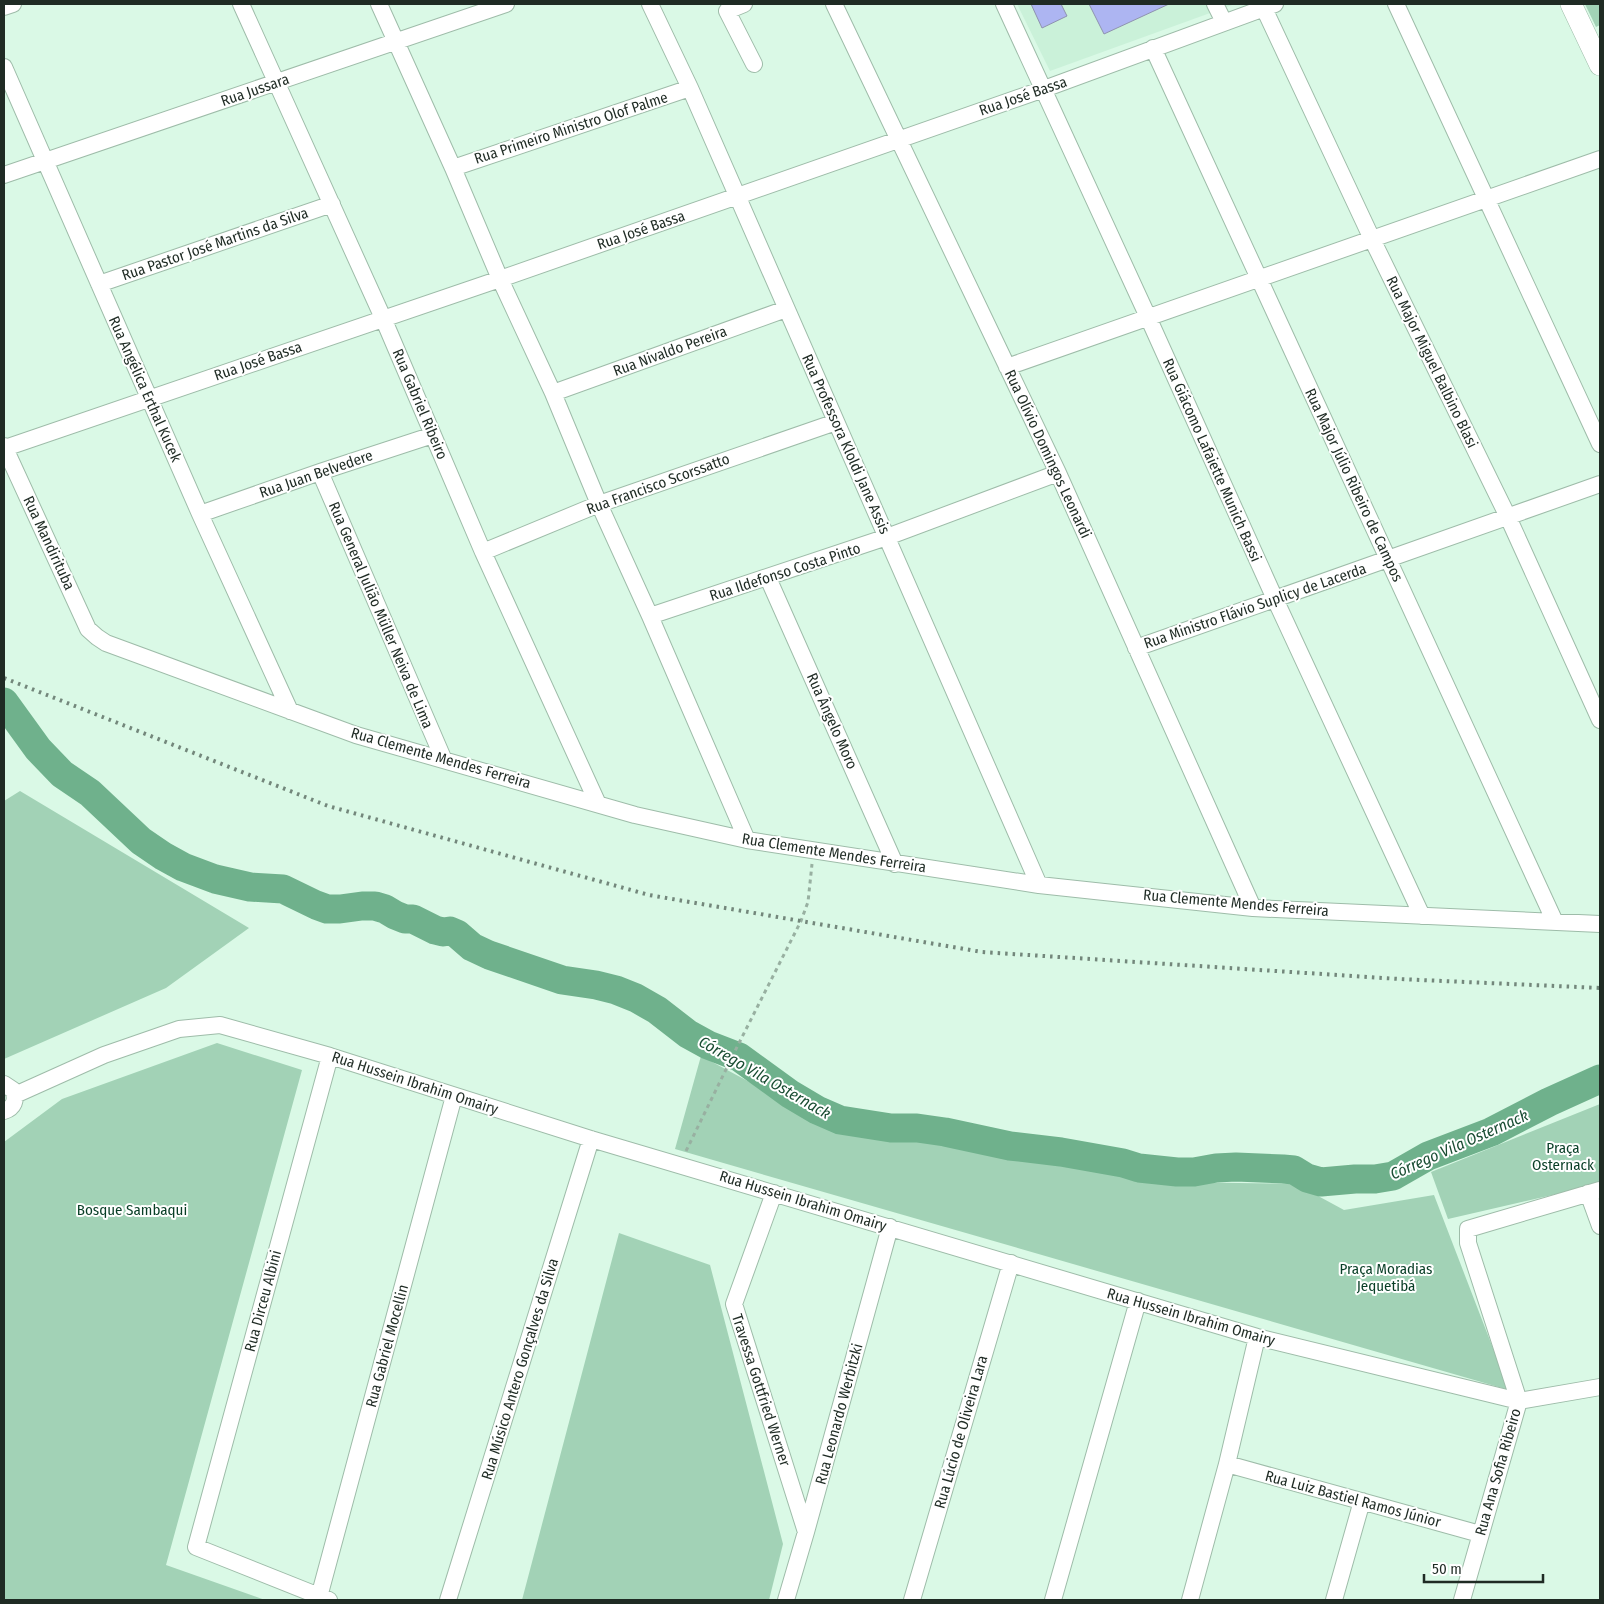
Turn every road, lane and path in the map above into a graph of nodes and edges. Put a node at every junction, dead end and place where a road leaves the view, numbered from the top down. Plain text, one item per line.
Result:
1 (14, 4) edge
2 (241, 4) edge
3 (379, 4) edge
4 (506, 4) edge
5 (650, 4) edge
6 (744, 4) edge
7 (834, 4) edge
8 (1004, 4) edge
9 (1215, 4) edge
10 (1396, 4) edge
11 (1571, 4) edge
12 (1267, 5) edge
13 (4, 7) edge
14 (1224, 22) junction
15 (397, 42) junction
16 (1153, 48) junction
17 (1599, 54) edge
18 (754, 64) dead end
19 (4, 67) edge
20 (277, 82) junction
21 (690, 88) junction
22 (1044, 89) junction
23 (898, 139) junction
24 (1600, 158) edge
25 (46, 161) junction
26 (453, 168) junction
27 (4, 175) edge
28 (737, 196) junction
29 (1487, 198) junction
30 (332, 204) junction
31 (1372, 239) junction
32 (1259, 278) junction
33 (500, 280) junction
34 (99, 284) junction
35 (786, 309) junction
36 (383, 318) junction
37 (1148, 318) junction
38 (1007, 367) junction
39 (554, 393) junction
40 (149, 398) junction
41 (836, 422) junction
42 (433, 435) junction
43 (1600, 444) edge
44 (4, 447) edge
45 (320, 472) junction
46 (1058, 473) junction
47 (1600, 484) edge
48 (600, 504) junction
49 (200, 514) junction
50 (1508, 517) junction
51 (887, 538) junction
52 (483, 552) junction
53 (1388, 559) junction
54 (768, 578) junction
55 (1275, 599) junction
56 (650, 616) junction
57 (97, 637) joint
58 (1136, 648) junction
59 (290, 711) junction
60 (1600, 720) edge
61 (443, 758) junction
62 (598, 804) junction
63 (747, 840) junction
64 (813, 851) junction
65 (895, 864) junction
66 (1039, 885) junction
67 (1252, 908) junction
68 (1422, 916) junction
69 (1555, 922) junction
70 (1600, 924) edge
71 (330, 1056) junction
72 (9, 1089) edge
73 (454, 1096) junction
74 (4, 1111) edge
75 (591, 1139) junction
76 (680, 1164) junction
77 (1594, 1191) edge
78 (774, 1192) junction
79 (1600, 1226) edge
80 (890, 1227) junction
81 (1011, 1263) junction
82 (1138, 1301) junction
83 (1257, 1337) junction
84 (1600, 1387) edge
85 (1519, 1401) junction
86 (1226, 1464) junction
87 (1362, 1501) junction
88 (806, 1532) junction
89 (1480, 1534) junction
90 (324, 1598) edge
91 (448, 1600) edge
92 (786, 1600) edge
93 (912, 1600) edge
94 (1053, 1600) edge
95 (1190, 1600) edge
96 (1334, 1600) edge
97 (1462, 1600) edge

1 - 13 street
2 - 20 street, Rua Gabriel Ribeiro
3 - 15 street
4 - 15 street, Rua Jussara
5 - 21 street, Rua Professora Kloldi Jane Assis
6 - 18 street
7 - 23 street, Rua Olívio Domingos Leonardi
8 - 22 street, Rua Giácomo Lafaiette Munich Bassi
9 - 14 street
10 - 29 street
11 - 17 main road
12 - 14 street, Rua José Bassa
12 - 31 street, Rua Major Miguel Balbino Blasi
14 - 16 street, Rua José Bassa
15 - 20 street, Rua Jussara
15 - 26 street
16 - 22 street, Rua José Bassa
16 - 32 street, Rua Major Júlio Ribeiro de Campos
19 - 25 street, Rua Angélica Erthal Kucek
20 - 25 street, Rua Jussara
20 - 30 street, Rua Gabriel Ribeiro
21 - 26 street, Rua Primeiro Ministro Olof Palme
21 - 28 street, Rua Professora Kloldi Jane Assis
22 - 23 street, Rua José Bassa
22 - 37 street, Rua Giácomo Lafaiette Munich Bassi
23 - 28 street, Rua José Bassa
23 - 38 street, Rua Olívio Domingos Leonardi
24 - 29 street
25 - 27 street, Rua Jussara
25 - 34 street, Rua Angélica Erthal Kucek
26 - 33 street
28 - 33 street, Rua José Bassa
28 - 35 street, Rua Professora Kloldi Jane Assis
29 - 31 street
29 - 43 street
30 - 34 street, Rua Pastor José Martins da Silva
30 - 36 street, Rua Gabriel Ribeiro
31 - 32 street
31 - 50 street, Rua Major Miguel Balbino Blasi
32 - 37 street
32 - 53 street, Rua Major Júlio Ribeiro de Campos
33 - 36 street, Rua José Bassa
33 - 39 street
34 - 40 street, Rua Angélica Erthal Kucek
35 - 39 street, Rua Nivaldo Pereira
35 - 41 street, Rua Professora Kloldi Jane Assis
36 - 40 street, Rua José Bassa
36 - 42 street, Rua Gabriel Ribeiro
37 - 38 street
37 - 55 street, Rua Giácomo Lafaiette Munich Bassi
38 - 46 street, Rua Olívio Domingos Leonardi
39 - 48 street
40 - 44 street, Rua José Bassa
40 - 49 street, Rua Angélica Erthal Kucek
41 - 48 street, Rua Francisco Scorssatto
41 - 51 street, Rua Professora Kloldi Jane Assis
42 - 45 street, Rua Juan Belvedere
42 - 52 street, Rua Gabriel Ribeiro
44 - 57 street, Rua Mandirituba
45 - 49 street, Rua Juan Belvedere
45 - 61 street, Rua General Julião Müller Neiva de Lima
46 - 51 street, Rua Ildefonso Costa Pinto
46 - 58 street, Rua Olívio Domingos Leonardi
47 - 50 street, Rua Ministro Flávio Suplicy de Lacerda
48 - 52 street, Rua Francisco Scorssatto
48 - 56 street
49 - 59 street, Rua Angélica Erthal Kucek
50 - 53 street, Rua Ministro Flávio Suplicy de Lacerda
50 - 60 street, Rua Major Miguel Balbino Blasi
51 - 54 street, Rua Ildefonso Costa Pinto
51 - 66 street, Rua Professora Kloldi Jane Assis
52 - 62 street, Rua Gabriel Ribeiro
53 - 55 street, Rua Ministro Flávio Suplicy de Lacerda
53 - 69 street, Rua Major Júlio Ribeiro de Campos
54 - 56 street, Rua Ildefonso Costa Pinto
54 - 65 street, Rua Ângelo Moro
55 - 58 street, Rua Ministro Flávio Suplicy de Lacerda
55 - 68 street, Rua Giácomo Lafaiette Munich Bassi
56 - 63 street
57 - 59 street, Rua Clemente Mendes Ferreira
58 - 67 street, Rua Olívio Domingos Leonardi
59 - 61 street, Rua Clemente Mendes Ferreira
61 - 62 street, Rua Clemente Mendes Ferreira
62 - 63 street, Rua Clemente Mendes Ferreira
63 - 64 street, Rua Clemente Mendes Ferreira
64 - 65 street, Rua Clemente Mendes Ferreira
64 - 76 path
65 - 66 street, Rua Clemente Mendes Ferreira
66 - 67 street, Rua Clemente Mendes Ferreira
67 - 68 street, Rua Clemente Mendes Ferreira
68 - 69 street, Rua Clemente Mendes Ferreira
69 - 70 street, Rua Clemente Mendes Ferreira
71 - 72 street, Rua Hussein Ibrahim Omairy
71 - 73 street, Rua Hussein Ibrahim Omairy
71 - 90 street, Rua Dirceu Albini
72 - 74 street
73 - 75 street, Rua Hussein Ibrahim Omairy
73 - 90 street, Rua Gabriel Mocellin
75 - 76 street, Rua Hussein Ibrahim Omairy
75 - 91 street, Rua Músico Antero Gonçalves da Silva
76 - 78 street, Rua Hussein Ibrahim Omairy
77 - 79 street
77 - 85 street, Rua Ana Sofia Ribeiro
78 - 80 street, Rua Hussein Ibrahim Omairy
78 - 88 street, Travessa Gottfried Werner
80 - 81 street, Rua Hussein Ibrahim Omairy
80 - 88 street, Rua Leonardo Werbitzki
81 - 82 street, Rua Hussein Ibrahim Omairy
81 - 93 street, Rua Lúcio de Oliveira Lara
82 - 83 street, Rua Hussein Ibrahim Omairy
82 - 94 street
83 - 85 street, Rua Hussein Ibrahim Omairy
83 - 86 street
84 - 85 street, Rua Hussein Ibrahim Omairy
85 - 89 street, Rua Ana Sofia Ribeiro
86 - 87 street, Rua Luiz Bastiel Ramos Júnior
86 - 95 street
87 - 89 street, Rua Luiz Bastiel Ramos Júnior
87 - 96 street
88 - 92 street, Rua Leonardo Werbitzki
89 - 97 street, Rua Ana Sofia Ribeiro

